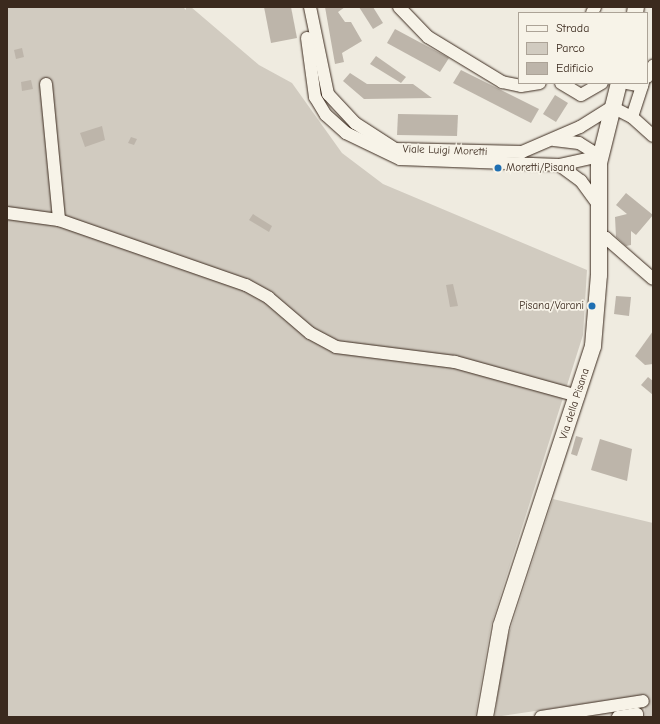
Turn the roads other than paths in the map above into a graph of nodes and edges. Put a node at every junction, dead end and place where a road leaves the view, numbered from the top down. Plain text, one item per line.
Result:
1 (301, 7) edge
2 (310, 7) edge
3 (399, 7) edge
4 (653, 66) edge
5 (648, 75) edge
6 (46, 84) dead end
7 (534, 84) edge
8 (563, 84) edge
9 (600, 84) edge
10 (619, 84) edge
11 (643, 84) edge
12 (312, 89) junction
13 (612, 108) junction
14 (632, 117) junction
15 (364, 130) junction
16 (653, 136) edge
17 (549, 141) junction
18 (600, 156) junction
19 (559, 165) junction
20 (599, 206) junction
21 (7, 213) edge
22 (59, 220) junction
23 (599, 239) junction
24 (653, 279) edge
25 (578, 396) junction
26 (643, 701) dead end
27 (485, 717) edge
28 (541, 717) edge
29 (618, 717) edge
30 (637, 717) edge

1 - 12 street, Viale Luigi Moretti
2 - 15 street, Viale Luigi Moretti
3 - 7 street
4 - 5 street
6 - 22 street
8 - 9 street
10 - 13 main road, Via della Pisana
11 - 14 street
12 - 15 street
12 - 19 street, Viale Luigi Moretti
13 - 14 street
13 - 17 street, Viale Luigi Moretti
13 - 18 main road, Via della Pisana
14 - 16 street
15 - 17 street, Viale Luigi Moretti
17 - 18 street, Viale Luigi Moretti
18 - 19 street, Viale Luigi Moretti
18 - 20 main road, Via della Pisana
19 - 20 street
20 - 23 main road, Via della Pisana
21 - 22 street
22 - 25 street
23 - 24 street
23 - 25 main road, Via della Pisana
25 - 27 main road, Via della Pisana
26 - 28 street
29 - 30 street

